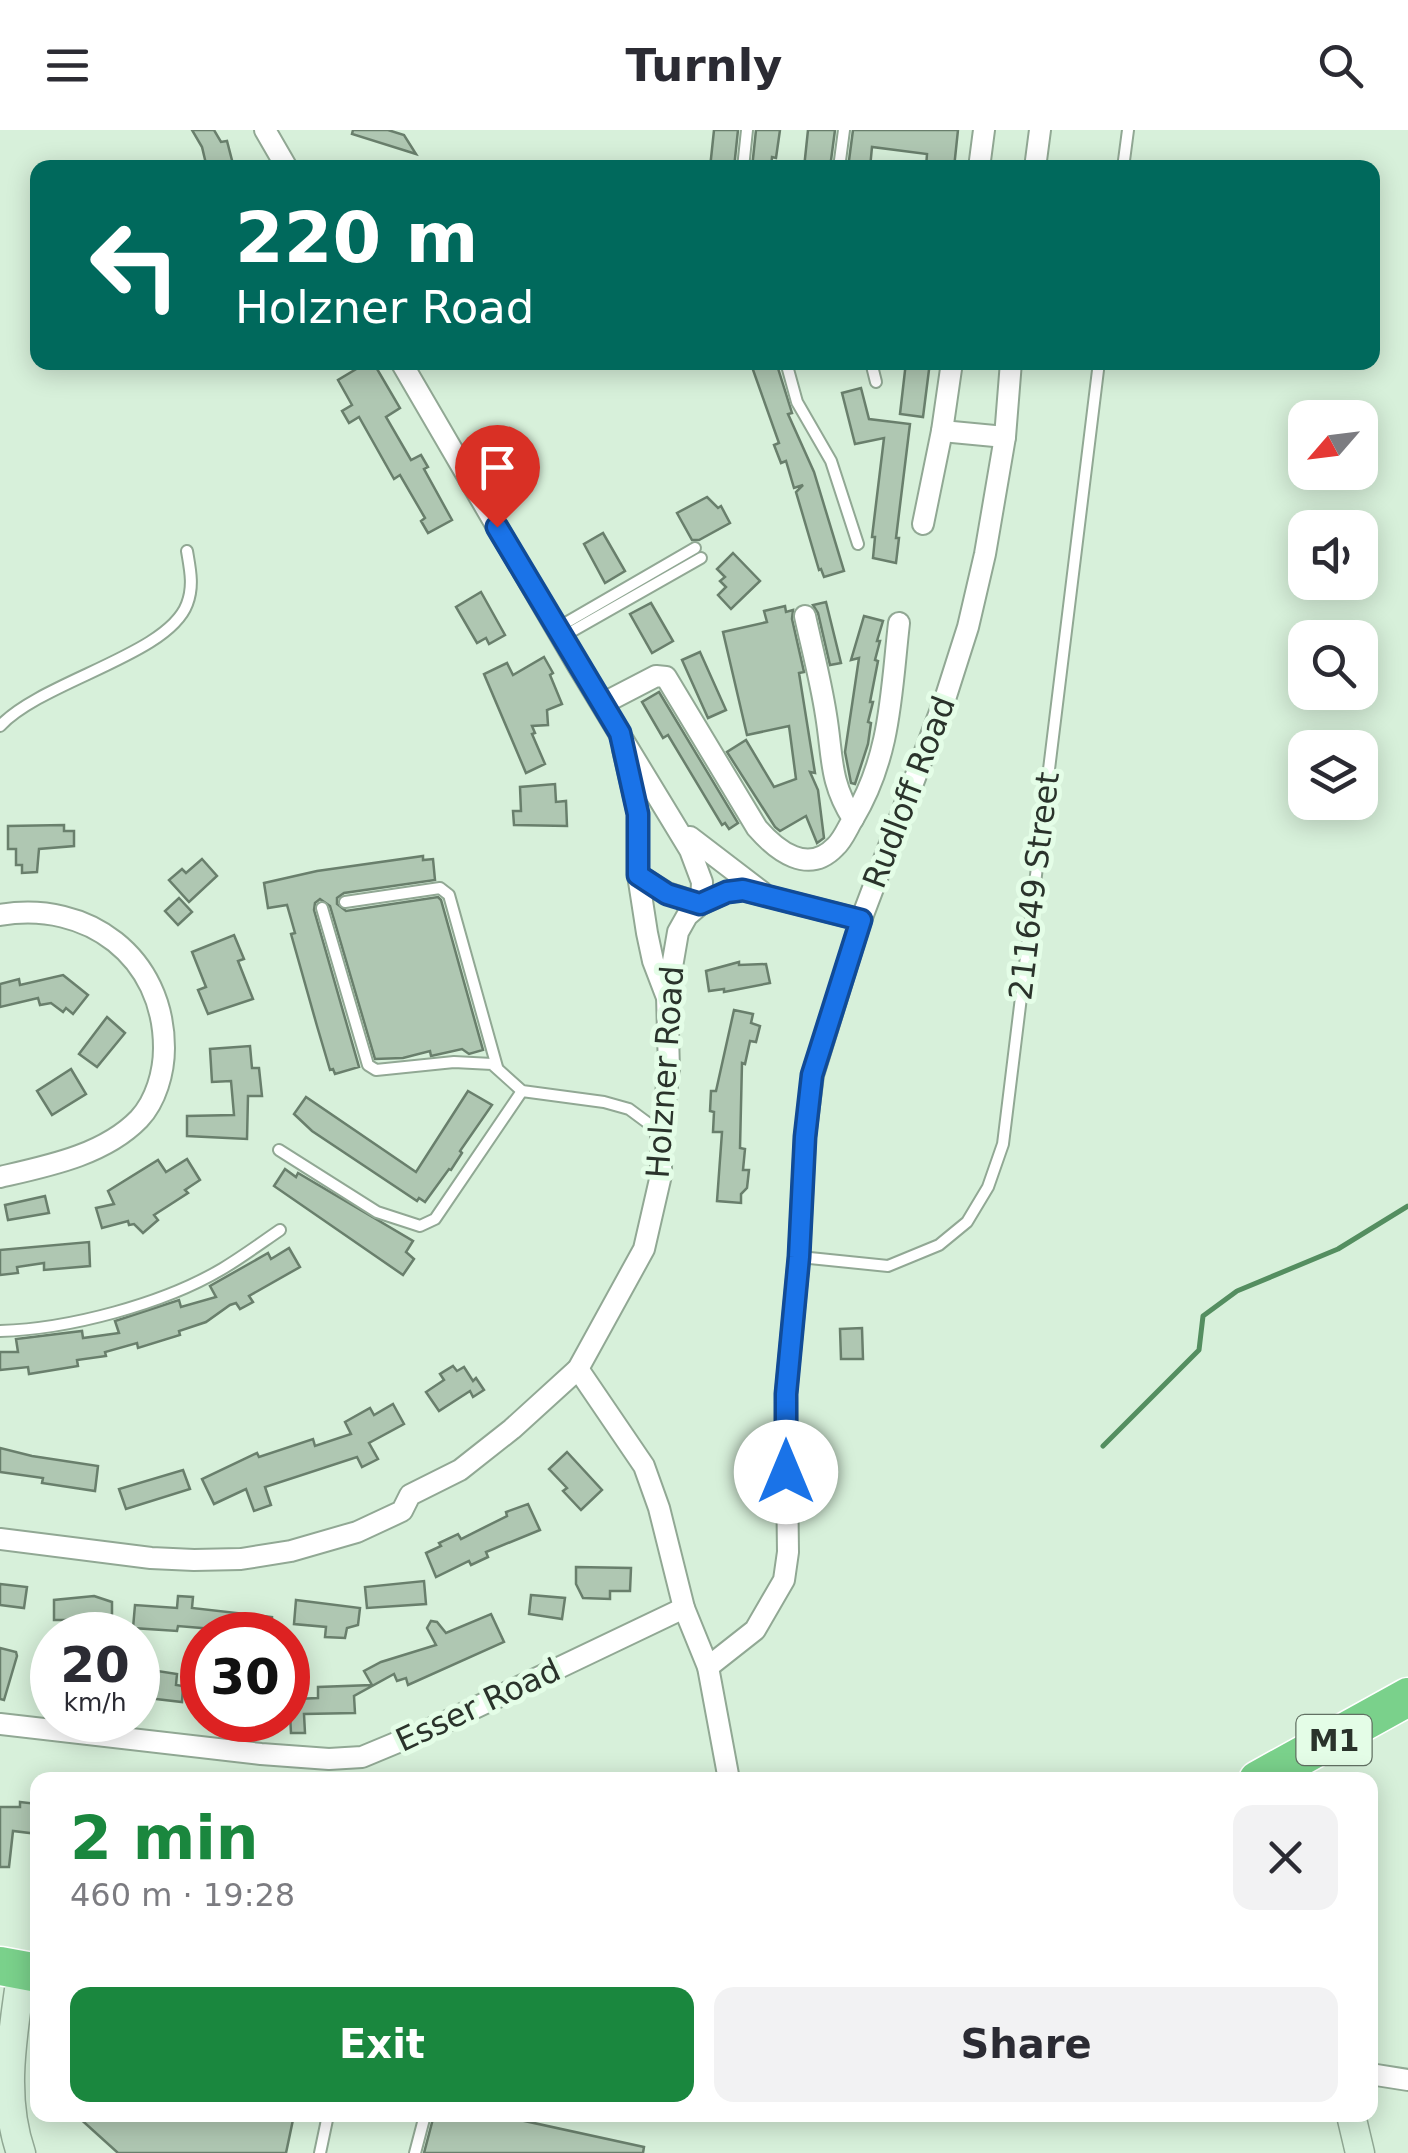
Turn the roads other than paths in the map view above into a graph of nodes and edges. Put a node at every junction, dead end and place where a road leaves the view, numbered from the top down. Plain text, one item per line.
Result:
1 (265, 130) edge
2 (746, 130) edge
3 (844, 130) edge
4 (984, 130) edge
5 (1040, 130) edge
6 (1128, 130) edge
7 (282, 160) edge
8 (744, 160) edge
9 (839, 160) edge
10 (979, 160) edge
11 (1036, 160) edge
12 (1124, 160) edge
13 (405, 370) edge
14 (788, 370) edge
15 (873, 370) edge
16 (951, 370) edge
17 (1010, 370) edge
18 (1098, 370) edge
19 (876, 382) dead end
20 (942, 431) junction
21 (1005, 437) junction
22 (923, 524) dead end
23 (858, 544) dead end
24 (187, 550) dead end
25 (698, 553) dead end
26 (805, 616) dead end
27 (899, 622) dead end
28 (559, 633) junction
29 (602, 704) junction
30 (0, 726) edge
31 (620, 733) junction
32 (671, 817) junction
33 (853, 819) junction
34 (638, 875) junction
35 (765, 894) junction
36 (344, 902) dead end
37 (700, 904) junction
38 (322, 908) dead end
39 (0, 915) edge
40 (861, 920) junction
41 (666, 996) junction
42 (497, 1067) junction
43 (522, 1092) junction
44 (661, 1133) junction
45 (279, 1150) dead end
46 (0, 1176) edge
47 (280, 1230) dead end
48 (799, 1257) junction
49 (0, 1331) edge
50 (578, 1369) junction
51 (0, 1539) edge
52 (684, 1608) junction
53 (708, 1667) junction
54 (1408, 1697) edge
55 (0, 1724) edge
56 (728, 1772) edge
57 (1272, 1772) edge
58 (19, 1978) edge
59 (1378, 2075) edge
60 (1408, 2080) edge
61 (3, 2092) edge
62 (327, 2122) edge
63 (423, 2122) edge
64 (1353, 2122) edge
65 (22, 2153) edge
66 (320, 2153) edge
67 (415, 2153) edge
68 (1360, 2153) edge

1 - 7 street
2 - 8 lane
3 - 9 lane
4 - 10 street
5 - 11 street
6 - 12 lane
13 - 28 street
14 - 23 lane
15 - 19 lane
16 - 20 street
17 - 21 street, Rudloff Road
18 - 48 lane, 211649 Street
20 - 21 street
20 - 22 street
21 - 40 street, Rudloff Road
24 - 30 lane
25 - 28 lane
26 - 33 street
27 - 33 street
28 - 29 street
29 - 31 street
29 - 33 street
31 - 32 street
31 - 34 street
32 - 35 street
32 - 37 street
34 - 37 street
34 - 41 street
35 - 37 street
35 - 40 street
36 - 42 lane
37 - 41 street, Holzner Road
38 - 42 lane
39 - 46 street
40 - 48 street, Rudloff Road
41 - 44 street, Holzner Road
42 - 43 lane
43 - 44 lane
43 - 45 lane
44 - 50 street, Holzner Road
47 - 49 lane
48 - 53 street, Rudloff Road
50 - 51 street, Holzner Road
50 - 52 street
52 - 53 street
52 - 55 street, Esser Road
53 - 56 street
54 - 57 highway, M1
58 - 61 street
59 - 60 street
61 - 65 street
62 - 66 lane
63 - 67 lane
64 - 68 street

